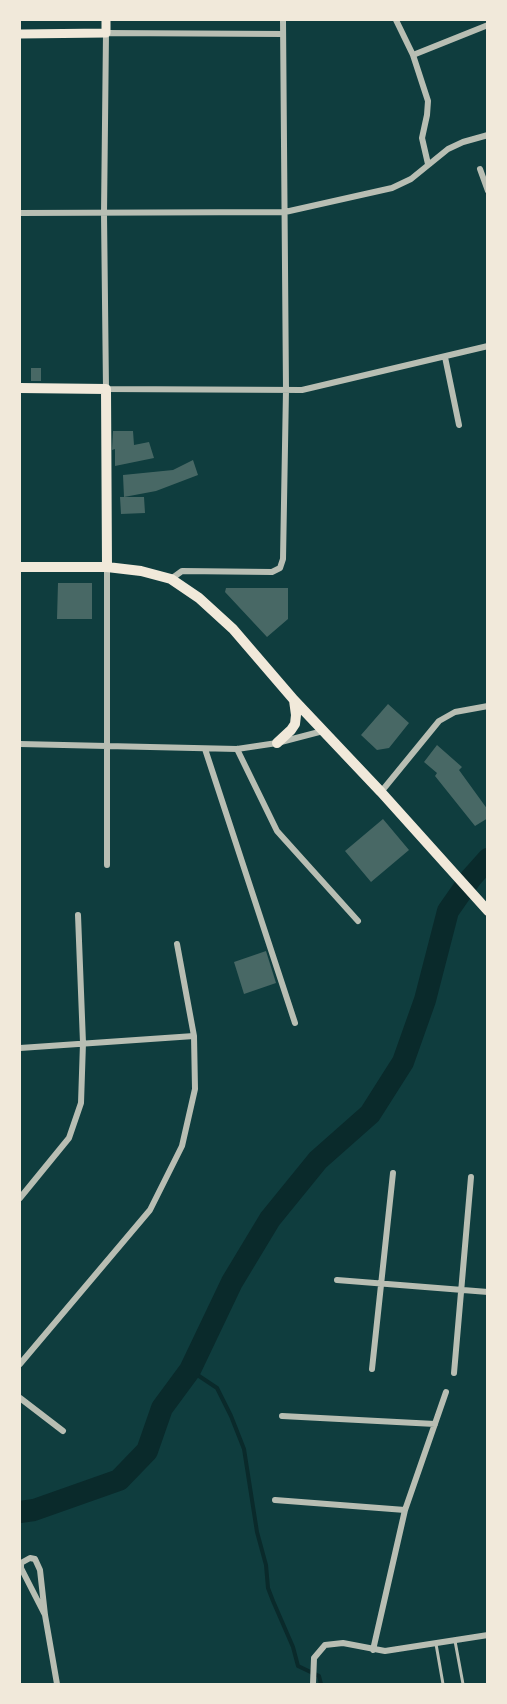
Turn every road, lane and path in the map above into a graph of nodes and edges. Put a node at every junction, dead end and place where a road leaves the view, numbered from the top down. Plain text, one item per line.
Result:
1 (106, 20) edge
2 (283, 20) edge
3 (396, 20) edge
4 (488, 25) edge
5 (20, 33) edge
6 (106, 33) junction
7 (283, 34) junction
8 (413, 55) junction
9 (488, 135) edge
10 (428, 164) junction
11 (480, 169) dead end
12 (488, 191) edge
13 (285, 212) junction
14 (20, 213) edge
15 (104, 214) junction
16 (488, 346) edge
17 (445, 357) junction
18 (20, 388) edge
19 (106, 389) junction
20 (286, 390) junction
21 (459, 424) dead end
22 (20, 567) edge
23 (107, 567) junction
24 (171, 579) junction
25 (294, 700) junction
26 (488, 706) edge
27 (323, 731) junction
28 (277, 743) junction
29 (20, 744) edge
30 (106, 745) junction
31 (205, 749) junction
32 (237, 749) junction
33 (381, 792) junction
34 (107, 866) dead end
35 (488, 911) edge
36 (78, 915) dead end
37 (358, 921) dead end
38 (177, 944) dead end
39 (295, 1023) dead end
40 (194, 1036) junction
41 (83, 1043) junction
42 (20, 1048) edge
43 (393, 1173) dead end
44 (471, 1178) dead end
45 (20, 1198) edge
46 (337, 1280) dead end
47 (382, 1284) junction
48 (462, 1291) junction
49 (488, 1292) edge
50 (20, 1364) edge
51 (372, 1369) dead end
52 (454, 1373) dead end
53 (446, 1392) dead end
54 (20, 1398) edge
55 (282, 1416) dead end
56 (435, 1424) junction
57 (63, 1431) dead end
58 (275, 1500) dead end
59 (405, 1510) junction
60 (45, 1615) junction
61 (488, 1635) edge
62 (455, 1641) junction
63 (436, 1644) junction
64 (373, 1650) junction
65 (57, 1684) edge
66 (313, 1684) edge
67 (443, 1684) edge
68 (463, 1684) edge

1 - 6 main road
2 - 7 street
3 - 8 street
4 - 8 street
5 - 6 main road
6 - 7 street
6 - 15 street
7 - 13 street
8 - 10 street
9 - 10 street
10 - 13 street
11 - 12 street
13 - 15 street
13 - 20 street
14 - 15 street
15 - 19 street
16 - 17 street
17 - 20 street
17 - 21 street
18 - 19 main road
19 - 20 street
19 - 23 main road
20 - 24 street
22 - 23 main road
23 - 24 main road
23 - 30 street
24 - 25 main road
25 - 27 main road
25 - 28 main road
26 - 33 street
27 - 28 street
27 - 33 main road
28 - 32 street
29 - 30 street
30 - 31 street
30 - 34 street
31 - 32 street
31 - 39 street
32 - 37 street
33 - 35 main road
36 - 41 street
38 - 40 street
40 - 41 street
40 - 50 street
41 - 42 street
41 - 45 street
43 - 47 street
44 - 48 street
46 - 47 street
47 - 48 street
47 - 51 street
48 - 49 street
48 - 52 street
53 - 56 street
54 - 57 street
55 - 56 street
56 - 59 street
58 - 59 street
59 - 64 street
60 - 60 street
60 - 65 street
61 - 62 street
62 - 63 street
62 - 68 lane
63 - 64 street
63 - 67 lane
64 - 66 street

